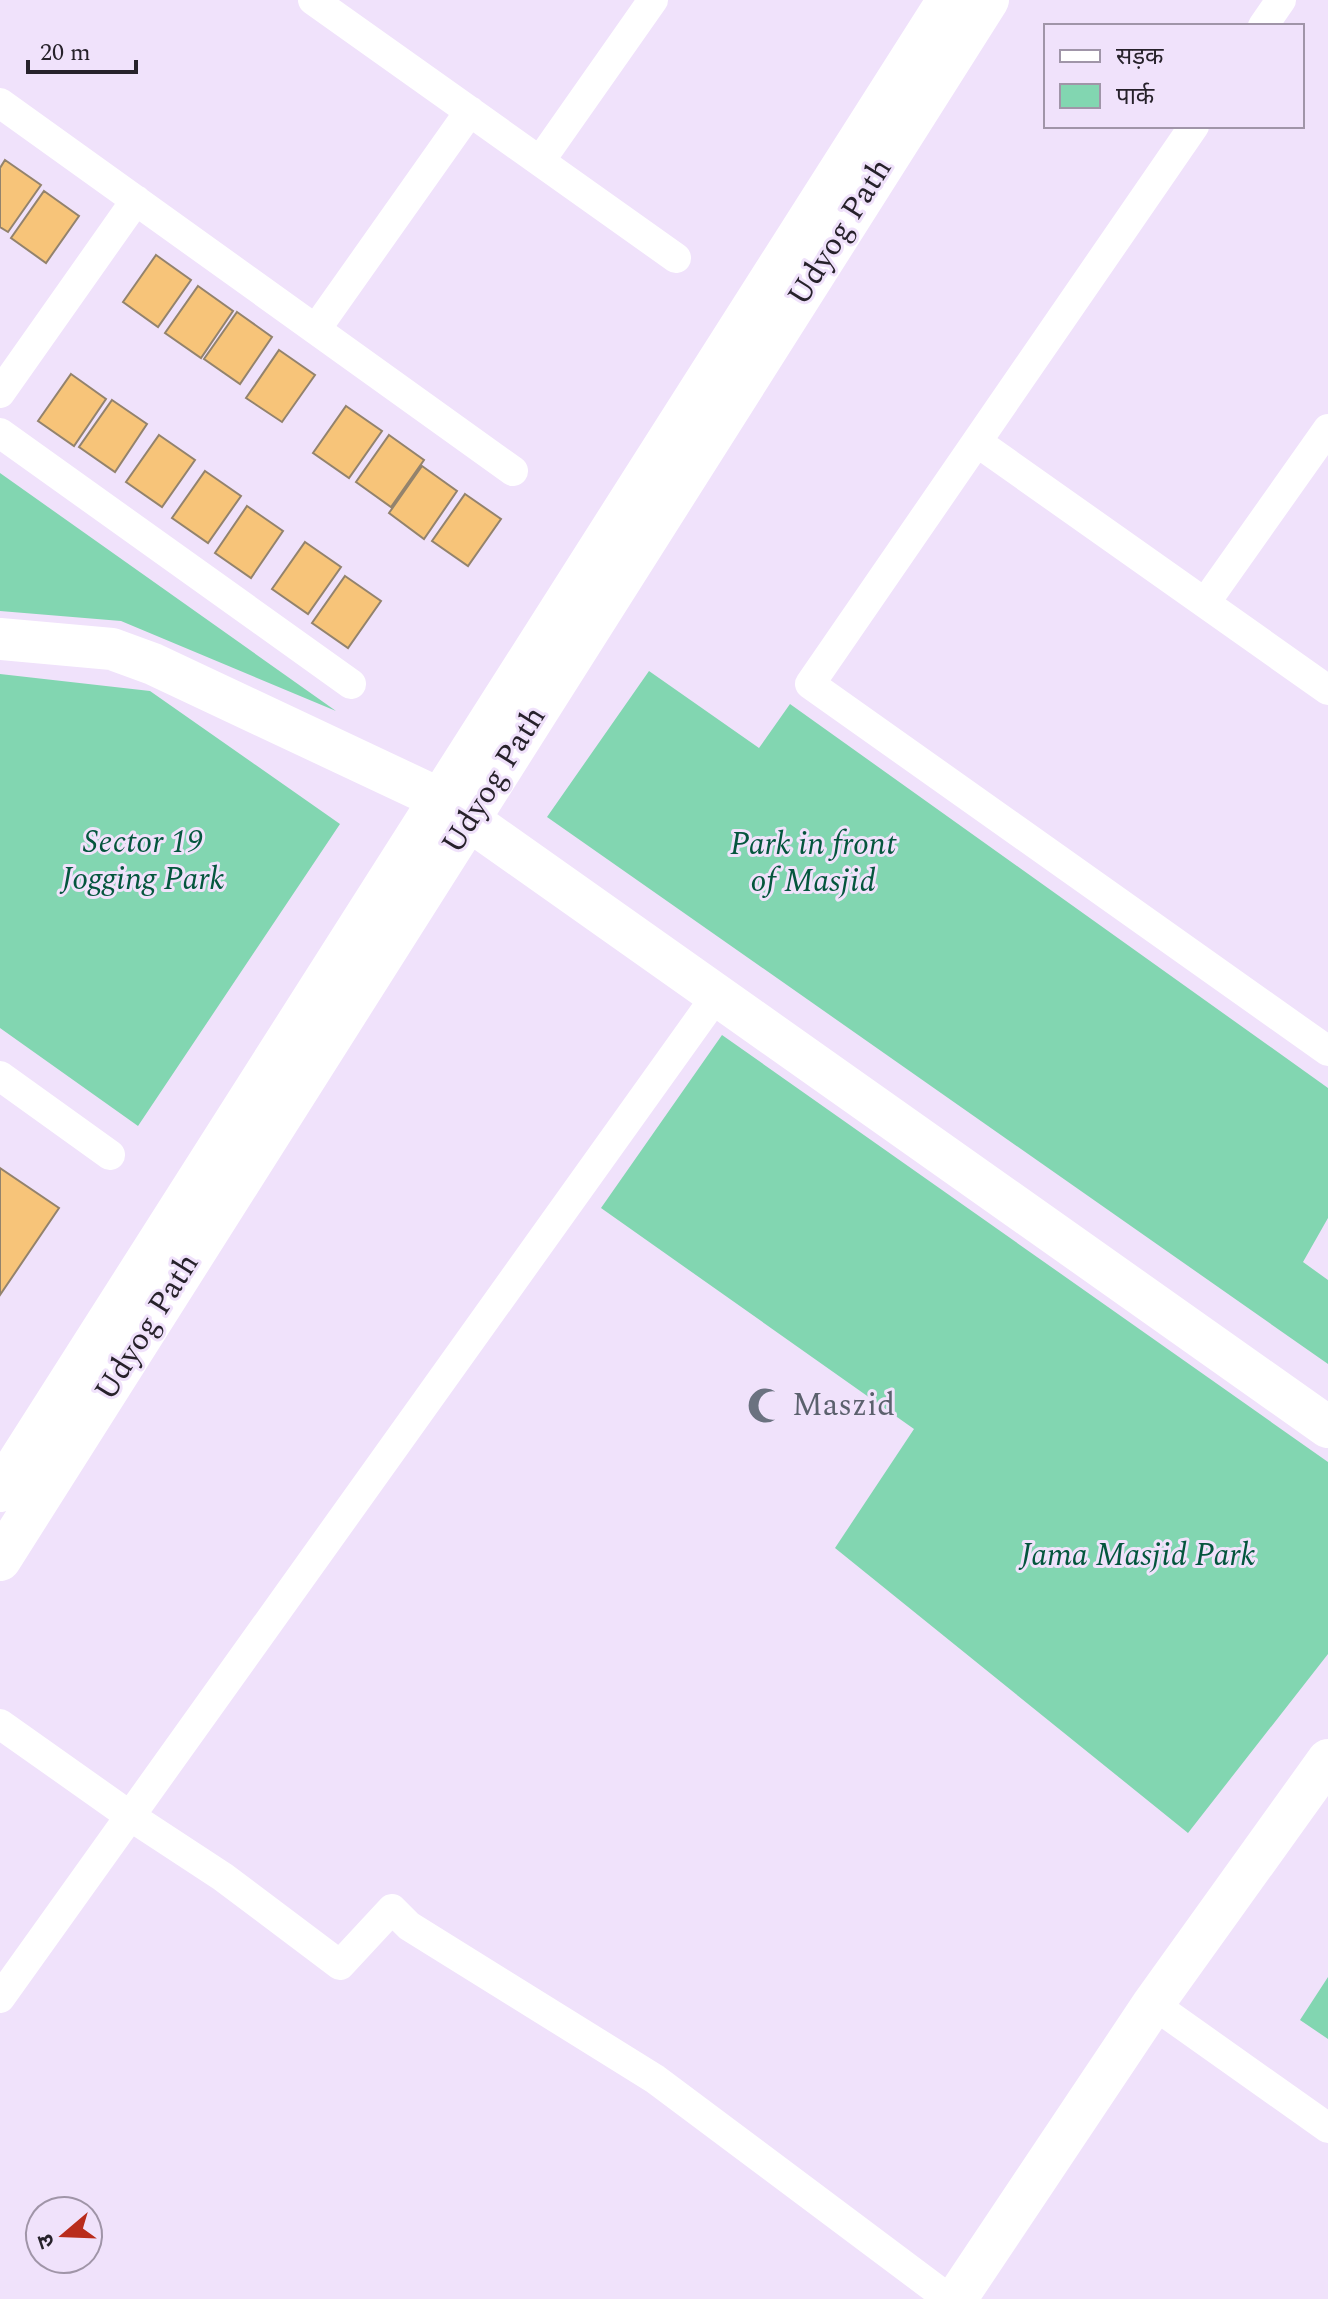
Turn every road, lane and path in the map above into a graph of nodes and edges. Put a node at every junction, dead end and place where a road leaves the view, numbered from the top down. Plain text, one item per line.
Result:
1 (313, 0) edge
2 (653, 0) edge
3 (948, 0) edge
4 (988, 0) edge
5 (1281, 0) edge
6 (1264, 24) edge
7 (0, 103) edge
8 (470, 111) junction
9 (1193, 128) edge
10 (540, 161) junction
11 (136, 200) junction
12 (676, 258) dead end
13 (316, 329) junction
14 (0, 393) edge
15 (1328, 429) edge
16 (0, 433) edge
17 (977, 442) junction
18 (513, 471) dead end
19 (1205, 603) junction
20 (0, 639) edge
21 (351, 684) dead end
22 (1328, 690) edge
23 (455, 809) junction
24 (717, 995) junction
25 (1328, 1051) edge
26 (0, 1076) edge
27 (110, 1155) dead end
28 (1328, 1427) edge
29 (0, 1491) edge
30 (0, 1560) edge
31 (0, 1724) edge
32 (1328, 1760) edge
33 (130, 1816) junction
34 (0, 1998) edge
35 (1153, 2004) junction
36 (1328, 2128) edge
37 (949, 2299) edge
38 (956, 2299) edge

1 - 8 street
2 - 10 street
3 - 23 main road, Udyog Path
4 - 23 main road, Udyog Path
5 - 6 street
7 - 11 street
8 - 10 street
8 - 13 street
9 - 17 street
10 - 12 street
11 - 13 street
11 - 14 street
13 - 18 street
15 - 19 street
16 - 21 street
17 - 19 street
17 - 25 street
19 - 22 street
20 - 23 main road
23 - 24 main road
23 - 29 main road, Udyog Path
23 - 30 main road, Udyog Path
24 - 28 main road
24 - 33 street
26 - 27 street
31 - 33 street
32 - 35 main road
33 - 34 street
33 - 37 street
35 - 36 street
35 - 38 main road

